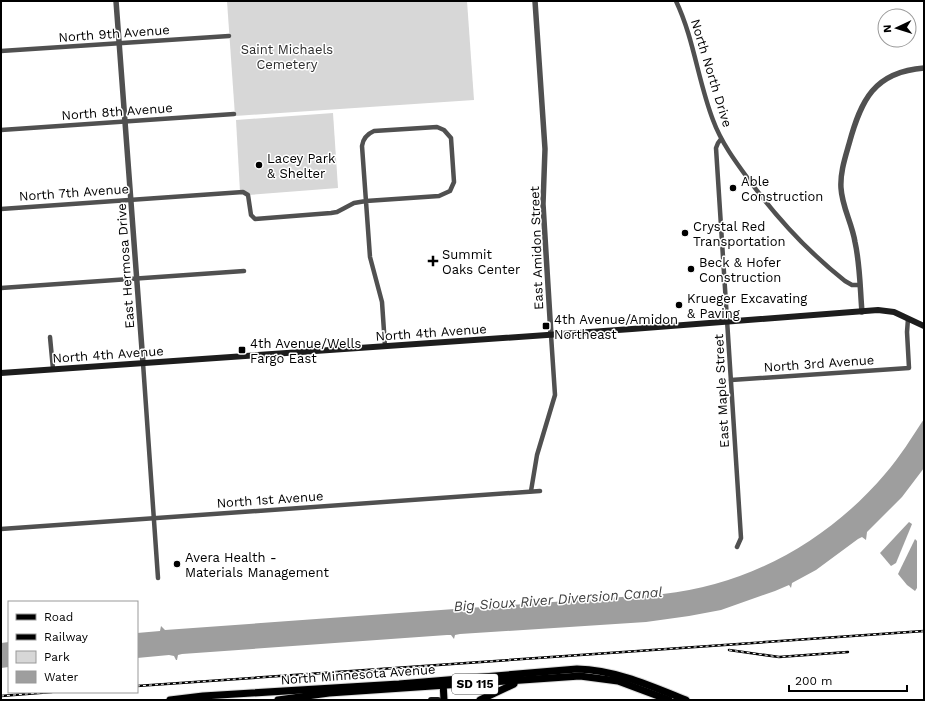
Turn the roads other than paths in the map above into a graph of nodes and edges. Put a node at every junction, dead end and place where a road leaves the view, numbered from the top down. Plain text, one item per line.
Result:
1 (116, 1) edge
2 (535, 1) edge
3 (676, 1) edge
4 (229, 36) dead end
5 (119, 43) junction
6 (1, 51) edge
7 (924, 68) edge
8 (234, 114) dead end
9 (125, 122) junction
10 (1, 130) edge
11 (721, 139) junction
12 (131, 199) junction
13 (366, 201) junction
14 (1, 209) edge
15 (244, 271) dead end
16 (137, 279) junction
17 (860, 285) junction
18 (1, 288) edge
19 (862, 312) junction
20 (908, 319) junction
21 (728, 321) junction
22 (924, 326) edge
23 (551, 335) junction
24 (50, 337) dead end
25 (385, 346) junction
26 (143, 363) junction
27 (53, 369) junction
28 (1, 373) edge
29 (732, 380) junction
30 (540, 490) dead end
31 (531, 491) junction
32 (153, 518) junction
33 (1, 529) edge
34 (737, 547) dead end
35 (158, 578) dead end
36 (537, 678) junction
37 (443, 683) junction
38 (170, 700) edge
39 (278, 700) edge
40 (431, 700) edge
41 (438, 700) edge
42 (444, 700) edge
43 (480, 700) edge
44 (669, 700) edge
45 (686, 700) edge

1 - 5 street, East Hermosa Drive
2 - 23 street, East Amidon Street
3 - 11 street, North North Drive
4 - 5 street, North 9th Avenue
5 - 6 street, North 9th Avenue
5 - 9 street, East Hermosa Drive
7 - 17 street
8 - 9 street, North 8th Avenue
9 - 10 street, North 8th Avenue
9 - 12 street, East Hermosa Drive
11 - 17 street, North North Drive
11 - 21 street, East Maple Street
12 - 13 street, North 7th Avenue
12 - 14 street, North 7th Avenue
12 - 16 street, East Hermosa Drive
13 - 13 street
13 - 25 street
15 - 16 street
16 - 18 street
16 - 26 street, East Hermosa Drive
17 - 19 street
19 - 20 main road
19 - 21 main road, North 4th Avenue
20 - 22 main road
20 - 29 street, North 3rd Avenue
21 - 23 main road, North 4th Avenue
21 - 29 street, East Maple Street
23 - 25 main road, North 4th Avenue
23 - 31 street, East Amidon Street
24 - 27 street
25 - 26 main road, North 4th Avenue
26 - 27 main road, North 4th Avenue
26 - 32 street, East Hermosa Drive
27 - 28 main road, North 4th Avenue
29 - 34 street, East Maple Street
30 - 31 street, North 1st Avenue
31 - 32 street, North 1st Avenue
32 - 33 street, North 1st Avenue
32 - 35 street, East Hermosa Drive
36 - 37 main road, North Minnesota Avenue / SD 115
36 - 43 main road
36 - 44 main road, North Minnesota Avenue / SD 115
37 - 38 main road, North Minnesota Avenue / SD 115
37 - 39 main road, North Minnesota Avenue / SD 115
37 - 42 main road
37 - 45 main road, North Minnesota Avenue / SD 115
40 - 41 main road

